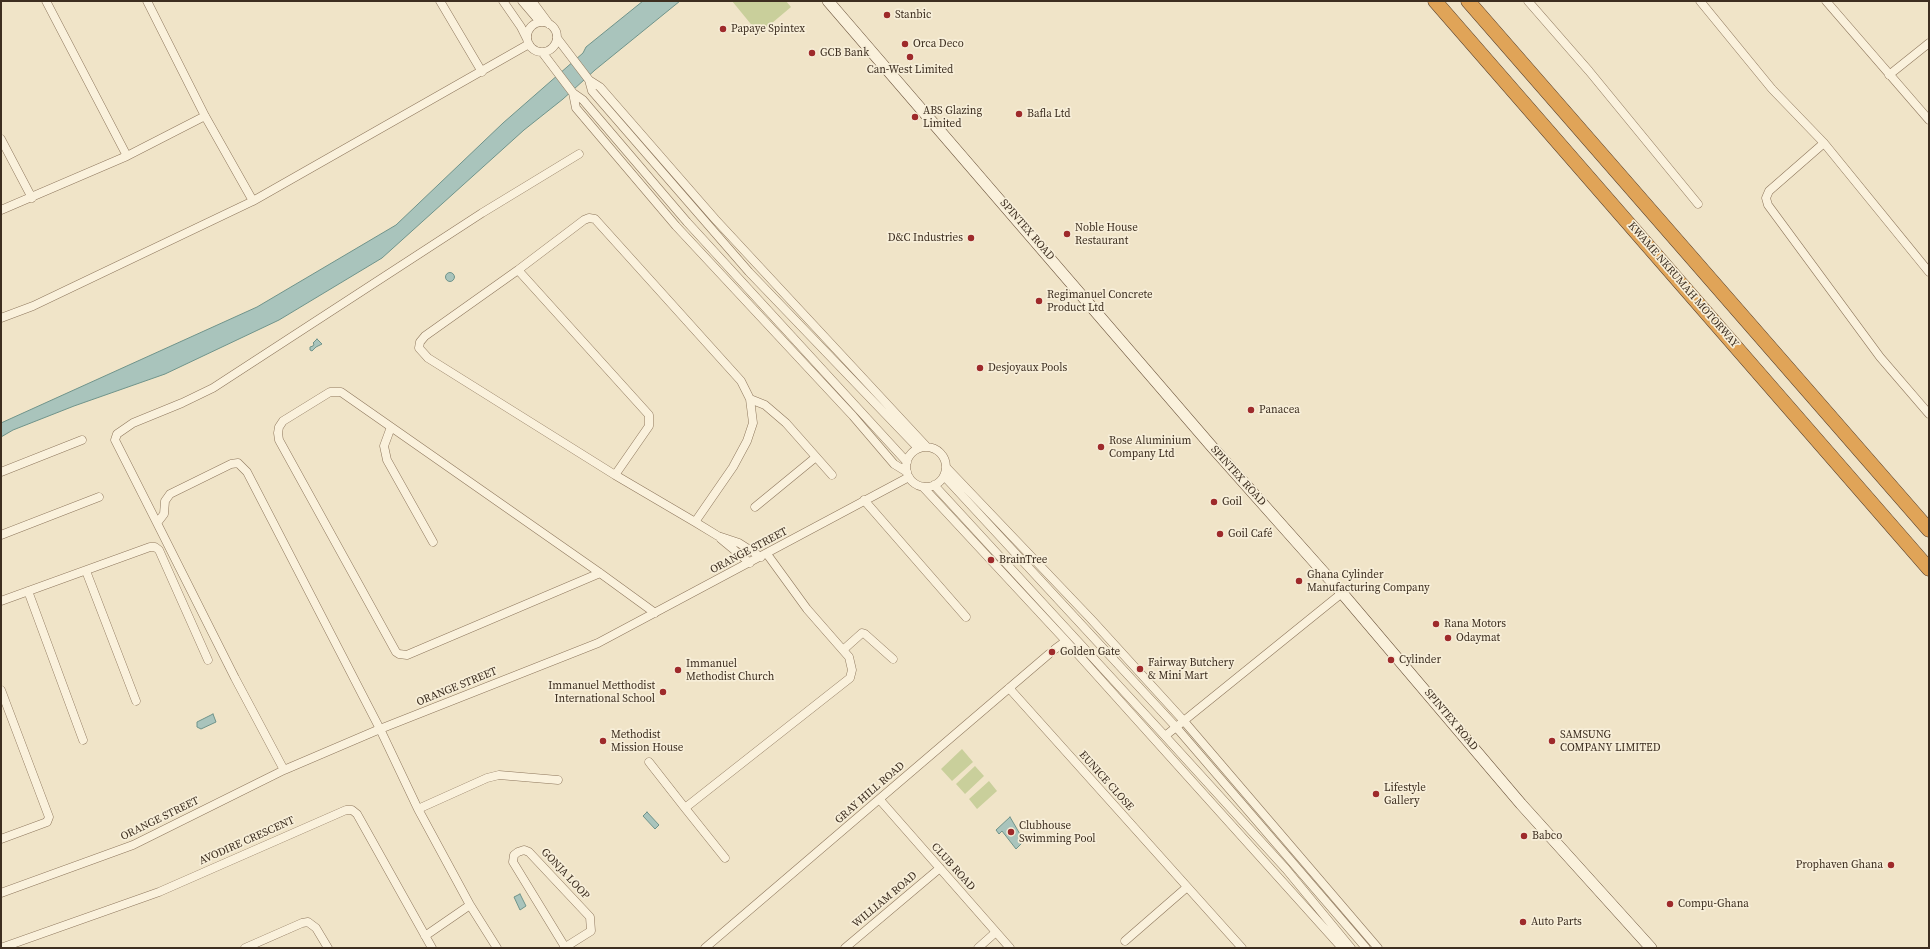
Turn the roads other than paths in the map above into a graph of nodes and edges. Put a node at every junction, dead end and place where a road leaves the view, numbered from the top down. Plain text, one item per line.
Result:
1 (46, 1) edge
2 (147, 1) edge
3 (440, 1) edge
4 (503, 1) edge
5 (522, 1) edge
6 (532, 1) edge
7 (828, 1) edge
8 (1436, 1) edge
9 (1468, 1) edge
10 (1528, 1) edge
11 (1700, 1) edge
12 (1826, 1) edge
13 (540, 22) junction
14 (549, 24) junction
15 (557, 38) junction
16 (528, 42) junction
17 (1929, 43) edge
18 (542, 52) junction
19 (482, 72) junction
20 (1889, 75) junction
21 (573, 93) junction
22 (205, 116) junction
23 (1929, 120) edge
24 (1, 138) edge
25 (1824, 142) junction
26 (579, 154) dead end
27 (127, 156) junction
28 (32, 198) junction
29 (253, 201) junction
30 (1698, 204) dead end
31 (1, 210) edge
32 (518, 270) junction
33 (1929, 272) edge
34 (1, 318) edge
35 (750, 399) junction
36 (1929, 414) edge
37 (391, 427) junction
38 (82, 440) dead end
39 (922, 447) junction
40 (816, 457) junction
41 (906, 462) junction
42 (946, 467) junction
43 (1, 472) edge
44 (615, 475) junction
45 (832, 475) dead end
46 (908, 475) junction
47 (944, 476) junction
48 (934, 486) junction
49 (923, 487) junction
50 (99, 497) dead end
51 (864, 500) junction
52 (755, 507) dead end
53 (157, 522) junction
54 (695, 522) junction
55 (1929, 530) edge
56 (1, 535) edge
57 (718, 536) junction
58 (433, 542) dead end
59 (764, 556) junction
60 (750, 563) junction
61 (1929, 569) edge
62 (86, 571) junction
63 (600, 573) junction
64 (28, 591) junction
65 (1342, 593) junction
66 (1, 601) edge
67 (655, 613) junction
68 (966, 617) dead end
69 (1066, 641) junction
70 (843, 650) junction
71 (893, 659) dead end
72 (208, 660) dead end
73 (1009, 688) junction
74 (1, 690) edge
75 (136, 701) dead end
76 (1183, 720) junction
77 (1176, 727) junction
78 (380, 729) junction
79 (1165, 736) junction
80 (83, 740) dead end
81 (649, 762) dead end
82 (284, 770) junction
83 (558, 780) dead end
84 (880, 800) junction
85 (685, 808) junction
86 (418, 810) junction
87 (1, 839) edge
88 (725, 858) dead end
89 (940, 868) junction
90 (1186, 888) junction
91 (1, 893) edge
92 (470, 905) junction
93 (996, 932) junction
94 (425, 936) junction
95 (1125, 941) dead end
96 (564, 947) edge
97 (1239, 947) edge
98 (1, 948) edge
99 (245, 948) edge
100 (328, 948) edge
101 (432, 948) edge
102 (497, 948) edge
103 (705, 948) edge
104 (845, 948) edge
105 (978, 948) edge
106 (1010, 948) edge
107 (1342, 948) edge
108 (1352, 948) edge
109 (1366, 948) edge
110 (1378, 948) edge
111 (1651, 948) edge

1 - 27 street
2 - 22 street
3 - 19 street
4 - 16 street
5 - 13 street
6 - 14 street
7 - 65 main road, SPINTEX ROAD
8 - 61 highway, KWAME NKRUMAH MOTORWAY
9 - 55 highway
10 - 30 street
11 - 25 street
12 - 20 street
13 - 14 street
13 - 16 street
14 - 15 street
15 - 18 street
15 - 39 street
16 - 18 street
16 - 19 street
17 - 20 street
18 - 21 street
19 - 29 street
20 - 23 street
21 - 41 street
21 - 46 street
22 - 27 street
22 - 29 street
24 - 28 street
25 - 33 street
25 - 36 street
26 - 53 street
27 - 28 street
28 - 31 street
29 - 34 street
32 - 35 street
32 - 44 street
32 - 44 street
35 - 40 street
35 - 54 street
37 - 58 street
37 - 63 street
37 - 63 street
38 - 43 street
39 - 41 street
39 - 42 street
40 - 45 street
40 - 52 street
41 - 46 street
42 - 47 street
42 - 76 street
44 - 54 street
46 - 49 street
46 - 51 street, ORANGE STREET
47 - 48 street
47 - 77 street
48 - 49 street
48 - 79 street
49 - 69 street
50 - 56 street
51 - 59 street, ORANGE STREET
51 - 68 street
53 - 78 street
53 - 82 street
54 - 57 street
57 - 59 street
57 - 60 street
59 - 60 street, ORANGE STREET
59 - 70 street
60 - 67 street, ORANGE STREET
62 - 64 street
62 - 72 street
62 - 75 street
63 - 67 street
64 - 66 street
64 - 80 street
65 - 76 street
65 - 111 main road, SPINTEX ROAD
67 - 78 street, ORANGE STREET
69 - 73 street, GRAY HILL ROAD
69 - 107 street
70 - 71 street
70 - 85 street
73 - 84 street, GRAY HILL ROAD
73 - 90 street, EUNICE CLOSE
74 - 87 street
76 - 77 street
76 - 110 street
77 - 79 street
77 - 109 street
78 - 82 street, ORANGE STREET
78 - 86 street
79 - 108 street
81 - 85 street
82 - 91 street, ORANGE STREET
83 - 86 street
84 - 89 street, CLUB ROAD
84 - 103 street, GRAY HILL ROAD
85 - 88 street
86 - 92 street
89 - 93 street, CLUB ROAD
89 - 104 street, WILLIAM ROAD
90 - 95 street
90 - 97 street, EUNICE CLOSE
92 - 94 street
92 - 102 street
93 - 105 street
93 - 106 street, CLUB ROAD
94 - 98 street, AVODIRE CRESCENT
94 - 101 street, AVODIRE CRESCENT
96 - 96 street, GONJA LOOP
99 - 100 street

